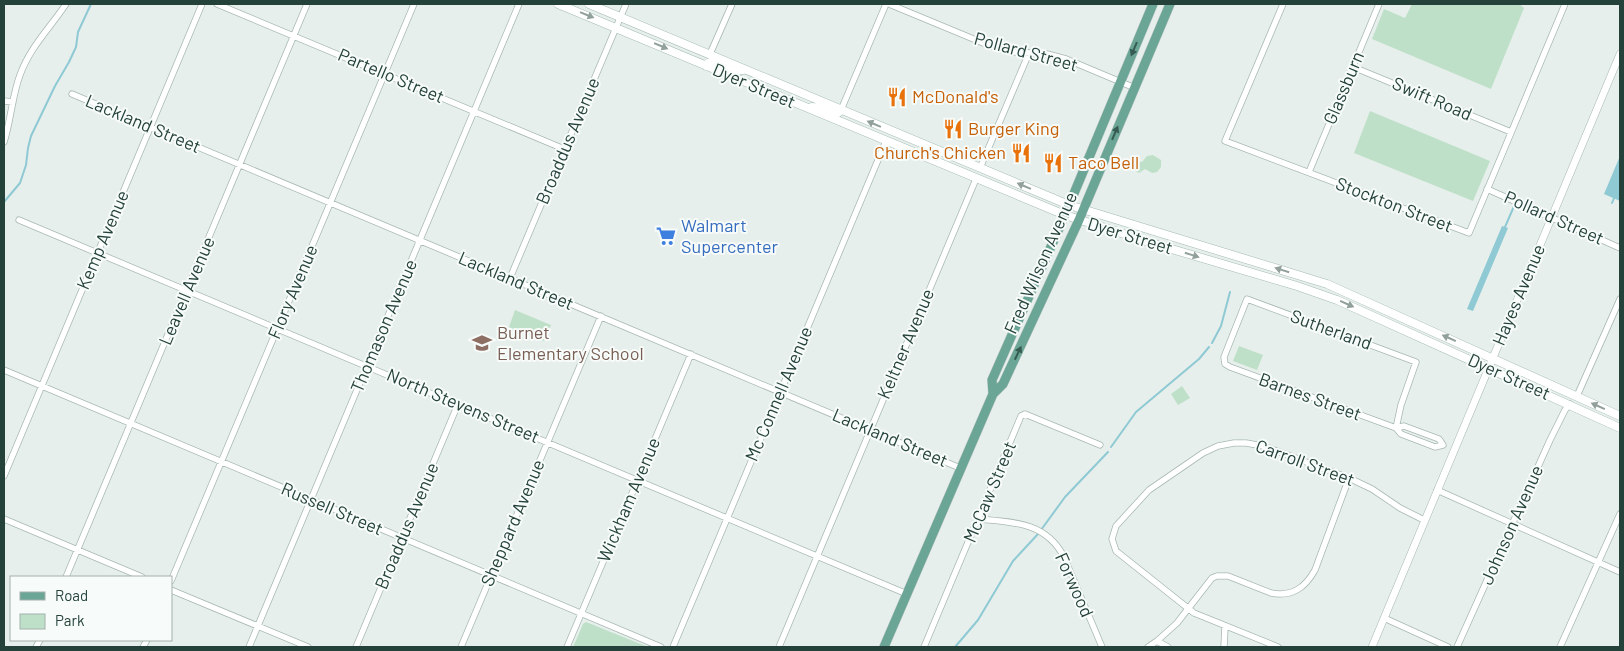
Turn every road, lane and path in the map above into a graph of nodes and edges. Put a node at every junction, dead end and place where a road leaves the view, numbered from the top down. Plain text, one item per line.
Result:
1 (66, 4) edge
2 (202, 4) edge
3 (217, 4) edge
4 (307, 4) edge
5 (414, 4) edge
6 (519, 4) edge
7 (558, 4) edge
8 (589, 4) edge
9 (626, 4) edge
10 (732, 4) edge
11 (888, 4) edge
12 (1153, 4) edge
13 (1170, 4) edge
14 (1283, 4) edge
15 (1379, 4) edge
16 (1565, 4) edge
17 (620, 17) junction
18 (616, 27) junction
19 (294, 36) junction
20 (1029, 53) junction
21 (710, 54) junction
22 (1620, 54) edge
23 (706, 66) junction
24 (1353, 67) junction
25 (747, 70) junction
26 (384, 74) junction
27 (1120, 82) junction
28 (1135, 88) junction
29 (72, 94) dead end
30 (4, 101) edge
31 (13, 102) junction
32 (808, 108) junction
33 (841, 110) junction
34 (474, 111) junction
35 (150, 127) junction
36 (1511, 132) junction
37 (4, 142) edge
38 (886, 142) junction
39 (918, 142) junction
40 (564, 149) junction
41 (240, 164) junction
42 (952, 168) junction
43 (980, 168) junction
44 (1309, 172) junction
45 (976, 178) junction
46 (1487, 189) junction
47 (330, 202) junction
48 (1069, 205) junction
49 (1083, 211) junction
50 (1065, 215) junction
51 (1552, 217) junction
52 (19, 220) dead end
53 (1079, 220) junction
54 (420, 240) junction
55 (1620, 248) edge
56 (98, 253) junction
57 (510, 278) junction
58 (187, 290) junction
59 (1620, 299) edge
60 (601, 316) junction
61 (277, 328) junction
62 (690, 354) junction
63 (1493, 358) junction
64 (1225, 364) joint
65 (367, 366) junction
66 (1489, 368) junction
67 (4, 370) edge
68 (42, 386) junction
69 (780, 392) junction
70 (993, 394) junction
71 (1577, 396) junction
72 (458, 404) junction
73 (1570, 404) junction
74 (1620, 416) edge
75 (1605, 421) junction
76 (1620, 423) edge
77 (130, 424) junction
78 (1396, 428) junction
79 (1620, 428) edge
80 (870, 429) junction
81 (548, 442) junction
82 (1100, 445) dead end
83 (1454, 448) junction
84 (221, 462) junction
85 (960, 468) junction
86 (4, 476) edge
87 (1349, 478) junction
88 (637, 480) junction
89 (1437, 490) junction
90 (311, 500) junction
91 (1620, 514) edge
92 (728, 517) junction
93 (979, 519) junction
94 (4, 520) edge
95 (1424, 520) junction
96 (1513, 524) junction
97 (402, 538) junction
98 (77, 550) junction
99 (818, 555) junction
100 (1598, 562) junction
101 (1620, 572) edge
102 (66, 576) edge
103 (140, 576) edge
104 (491, 576) junction
105 (172, 579) edge
106 (172, 590) edge
107 (907, 594) junction
108 (1188, 610) junction
109 (581, 614) junction
110 (1384, 618) junction
111 (258, 626) junction
112 (1225, 626) junction
113 (1157, 641) junction
114 (249, 647) edge
115 (308, 647) edge
116 (356, 647) edge
117 (461, 647) edge
118 (567, 647) edge
119 (661, 647) edge
120 (673, 647) edge
121 (779, 647) edge
122 (884, 647) edge
123 (924, 647) edge
124 (1102, 647) edge
125 (1148, 647) edge
126 (1168, 647) edge
127 (1224, 647) edge
128 (1278, 647) edge
129 (1372, 647) edge
130 (1448, 647) edge
131 (1457, 647) edge
132 (1560, 647) edge

1 - 31 street
2 - 35 street, Kemp Avenue
3 - 19 street, Partello Street
4 - 19 street, Leavell Avenue
5 - 26 street, Flory Avenue
6 - 34 street, Thomason Avenue
7 -> 18 main road, Dyer Street
8 - 17 main road, Dyer Street
9 - 17 street, Broaddus Avenue
10 - 21 street
11 - 20 street, Pollard Street
11 - 33 street
12 -> 27 main road, Fred Wilson Avenue
13 - 28 main road, Fred Wilson Avenue
14 - 44 street, Stockton Street
15 - 24 street, Glassburn
16 - 36 street, Stockton Street
17 - 18 street, Broaddus Avenue
17 - 21 main road, Dyer Street
18 -> 23 main road, Dyer Street
18 - 40 street, Broaddus Avenue
19 - 26 street, Partello Street
19 - 41 street, Leavell Avenue
20 - 27 street, Pollard Street
20 - 43 street
21 - 25 main road, Dyer Street
22 - 51 street, Hayes Avenue
23 - 25 main road
23 - 32 main road, Dyer Street
24 - 36 street, Swift Road
24 - 44 street, Glassburn
25 - 33 main road, Dyer Street
26 - 34 street, Partello Street
26 - 47 street, Flory Avenue
27 - 28 street, Pollard Street
27 - 48 main road, Fred Wilson Avenue
49 -> 28 main road, Fred Wilson Avenue
29 - 35 street, Lackland Street
30 - 31 street
31 - 37 street
32 - 33 main road
32 - 38 main road, Dyer Street
39 -> 33 main road, Dyer Street
34 - 40 street, Partello Street
34 - 54 street, Thomason Avenue
35 - 41 street, Lackland Street
35 - 56 street, Kemp Avenue
36 - 46 street, Stockton Street
38 - 39 main road
38 - 42 main road, Dyer Street
38 - 69 street, Mc Connell Avenue
39 - 43 main road, Dyer Street
40 - 57 street, Broaddus Avenue
41 - 47 street, Lackland Street
41 - 58 street, Leavell Avenue
42 - 43 main road
42 - 45 main road, Dyer Street
48 -> 43 main road, Dyer Street
44 - 46 street, Stockton Street
45 - 50 main road, Dyer Street
45 - 80 street, Keltner Avenue
46 - 51 street, Pollard Street
47 - 54 street, Lackland Street
47 - 61 street, Flory Avenue
48 - 49 main road, Dyer Street
48 - 50 main road, Fred Wilson Avenue
49 - 53 main road, Fred Wilson Avenue
63 -> 49 main road, Dyer Street
50 - 53 main road, Dyer Street
50 - 70 main road, Fred Wilson Avenue
51 - 55 street, Pollard Street
51 - 63 street, Hayes Avenue
52 - 56 street, North Stevens Street
53 -> 66 main road, Dyer Street
70 -> 53 main road, Fred Wilson Avenue
54 - 57 street, Lackland Street
54 - 65 street, Thomason Avenue
56 - 58 street, North Stevens Street
56 - 68 street, Kemp Avenue
57 - 60 street, Lackland Street
58 - 61 street, North Stevens Street
58 - 77 street, Leavell Avenue
59 - 71 street
60 - 62 street, Lackland Street
60 - 81 street, Sheppard Avenue
61 - 65 street, North Stevens Street
61 - 84 street, Flory Avenue
62 - 69 street, Lackland Street
62 - 88 street, Wickham Avenue
63 - 66 street, Hayes Avenue
63 - 71 main road, Dyer Street
64 - 78 street, Barnes Street
64 - 78 street, Sutherland
65 - 72 street, North Stevens Street
65 - 90 street, Thomason Avenue
66 - 73 main road, Dyer Street
66 - 83 street, Hayes Avenue
67 - 68 street, Russell Street
68 - 77 street, Russell Street
68 - 86 street, Kemp Avenue
69 - 80 street, Lackland Street
69 - 92 street, Mc Connell Avenue
70 - 85 main road, Fred Wilson Avenue
74 -> 71 main road, Dyer Street
72 - 81 street, North Stevens Street
72 - 97 street, Broaddus Avenue
73 - 75 main road, Dyer Street
73 - 96 street, Johnson Avenue
75 - 76 main road
75 - 79 main road, Dyer Street
77 - 84 street, Russell Street
77 - 98 street, Leavell Avenue
78 - 83 street, Barnes Street
80 - 85 street, Lackland Street
80 - 99 street, Keltner Avenue
81 - 88 street, North Stevens Street
81 - 104 street, Sheppard Avenue
82 - 93 street, McCaw Street
83 - 89 street, Hayes Avenue
84 - 90 street, Russell Street
84 - 105 street, Flory Avenue
85 - 107 main road, Fred Wilson Avenue
87 - 95 street, Carroll Street
87 - 108 street
87 - 108 street, Carroll Street
88 - 92 street, North Stevens Street
88 - 109 street, Wickham Avenue
89 - 95 street, Hayes Avenue
89 - 96 street
90 - 97 street, Russell Street
90 - 111 street, Thomason Avenue
91 - 100 street
92 - 99 street, North Stevens Street
92 - 120 street, Mc Connell Avenue
93 - 123 street, McCaw Street
93 - 124 street, Forwood
94 - 98 street
95 - 110 street, Hayes Avenue
96 - 100 street
96 - 131 street, Johnson Avenue
97 - 104 street, Russell Street
97 - 116 street, Broaddus Avenue
98 - 102 street, Leavell Avenue
98 - 103 street
99 - 107 street, North Stevens Street
99 - 121 street, Keltner Avenue
100 - 101 street
100 - 132 street
104 - 109 street, Russell Street
104 - 117 street, Sheppard Avenue
106 - 111 street
107 - 122 main road, Fred Wilson Avenue
108 - 112 street
108 - 113 street
109 - 118 street, Wickham Avenue
109 - 119 street, Russell Street
110 - 129 street, Hayes Avenue
110 - 130 street
111 - 114 street, Thomason Avenue
111 - 115 street
112 - 127 street
112 - 128 street
113 - 125 street
113 - 126 street

